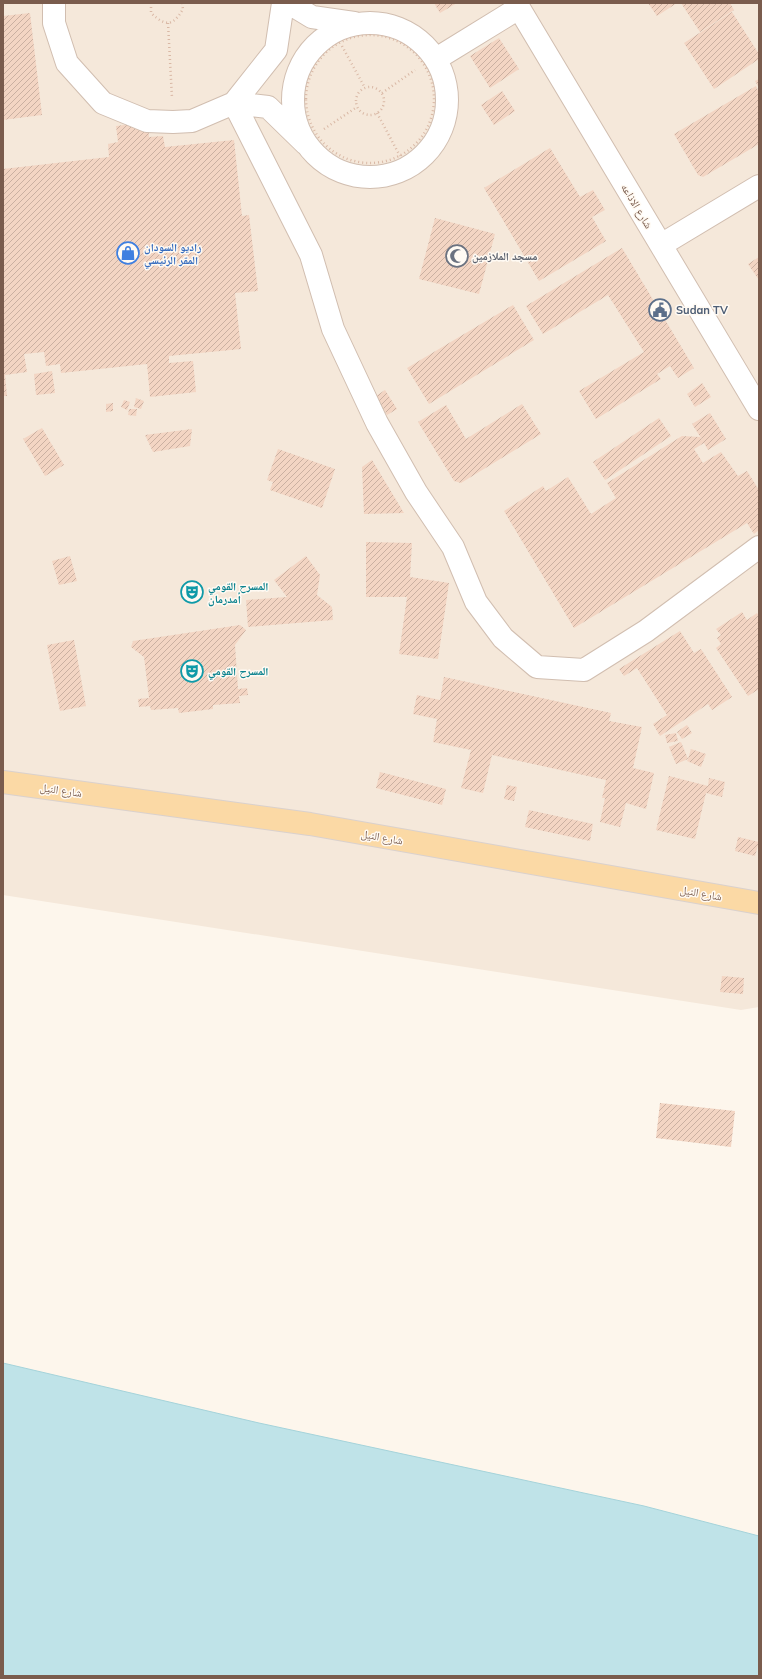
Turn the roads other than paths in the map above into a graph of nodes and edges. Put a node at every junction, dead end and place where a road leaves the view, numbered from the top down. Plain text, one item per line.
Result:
1 (54, 3) edge
2 (283, 3) edge
3 (289, 3) edge
4 (517, 5) edge
5 (355, 23) junction
6 (430, 61) junction
7 (234, 103) junction
8 (311, 139) junction
9 (759, 186) edge
10 (661, 245) junction
11 (759, 409) edge
12 (759, 547) edge
13 (3, 782) edge
14 (759, 903) edge

1 - 7 street
2 - 7 street
3 - 5 street
4 - 6 street
4 - 10 street, شارع الاذاعه
5 - 6 street
5 - 8 street
6 - 8 street
7 - 8 street
7 - 12 street
9 - 10 street
10 - 11 street, شارع الاذاعه
13 - 14 main road, شارع النيل

